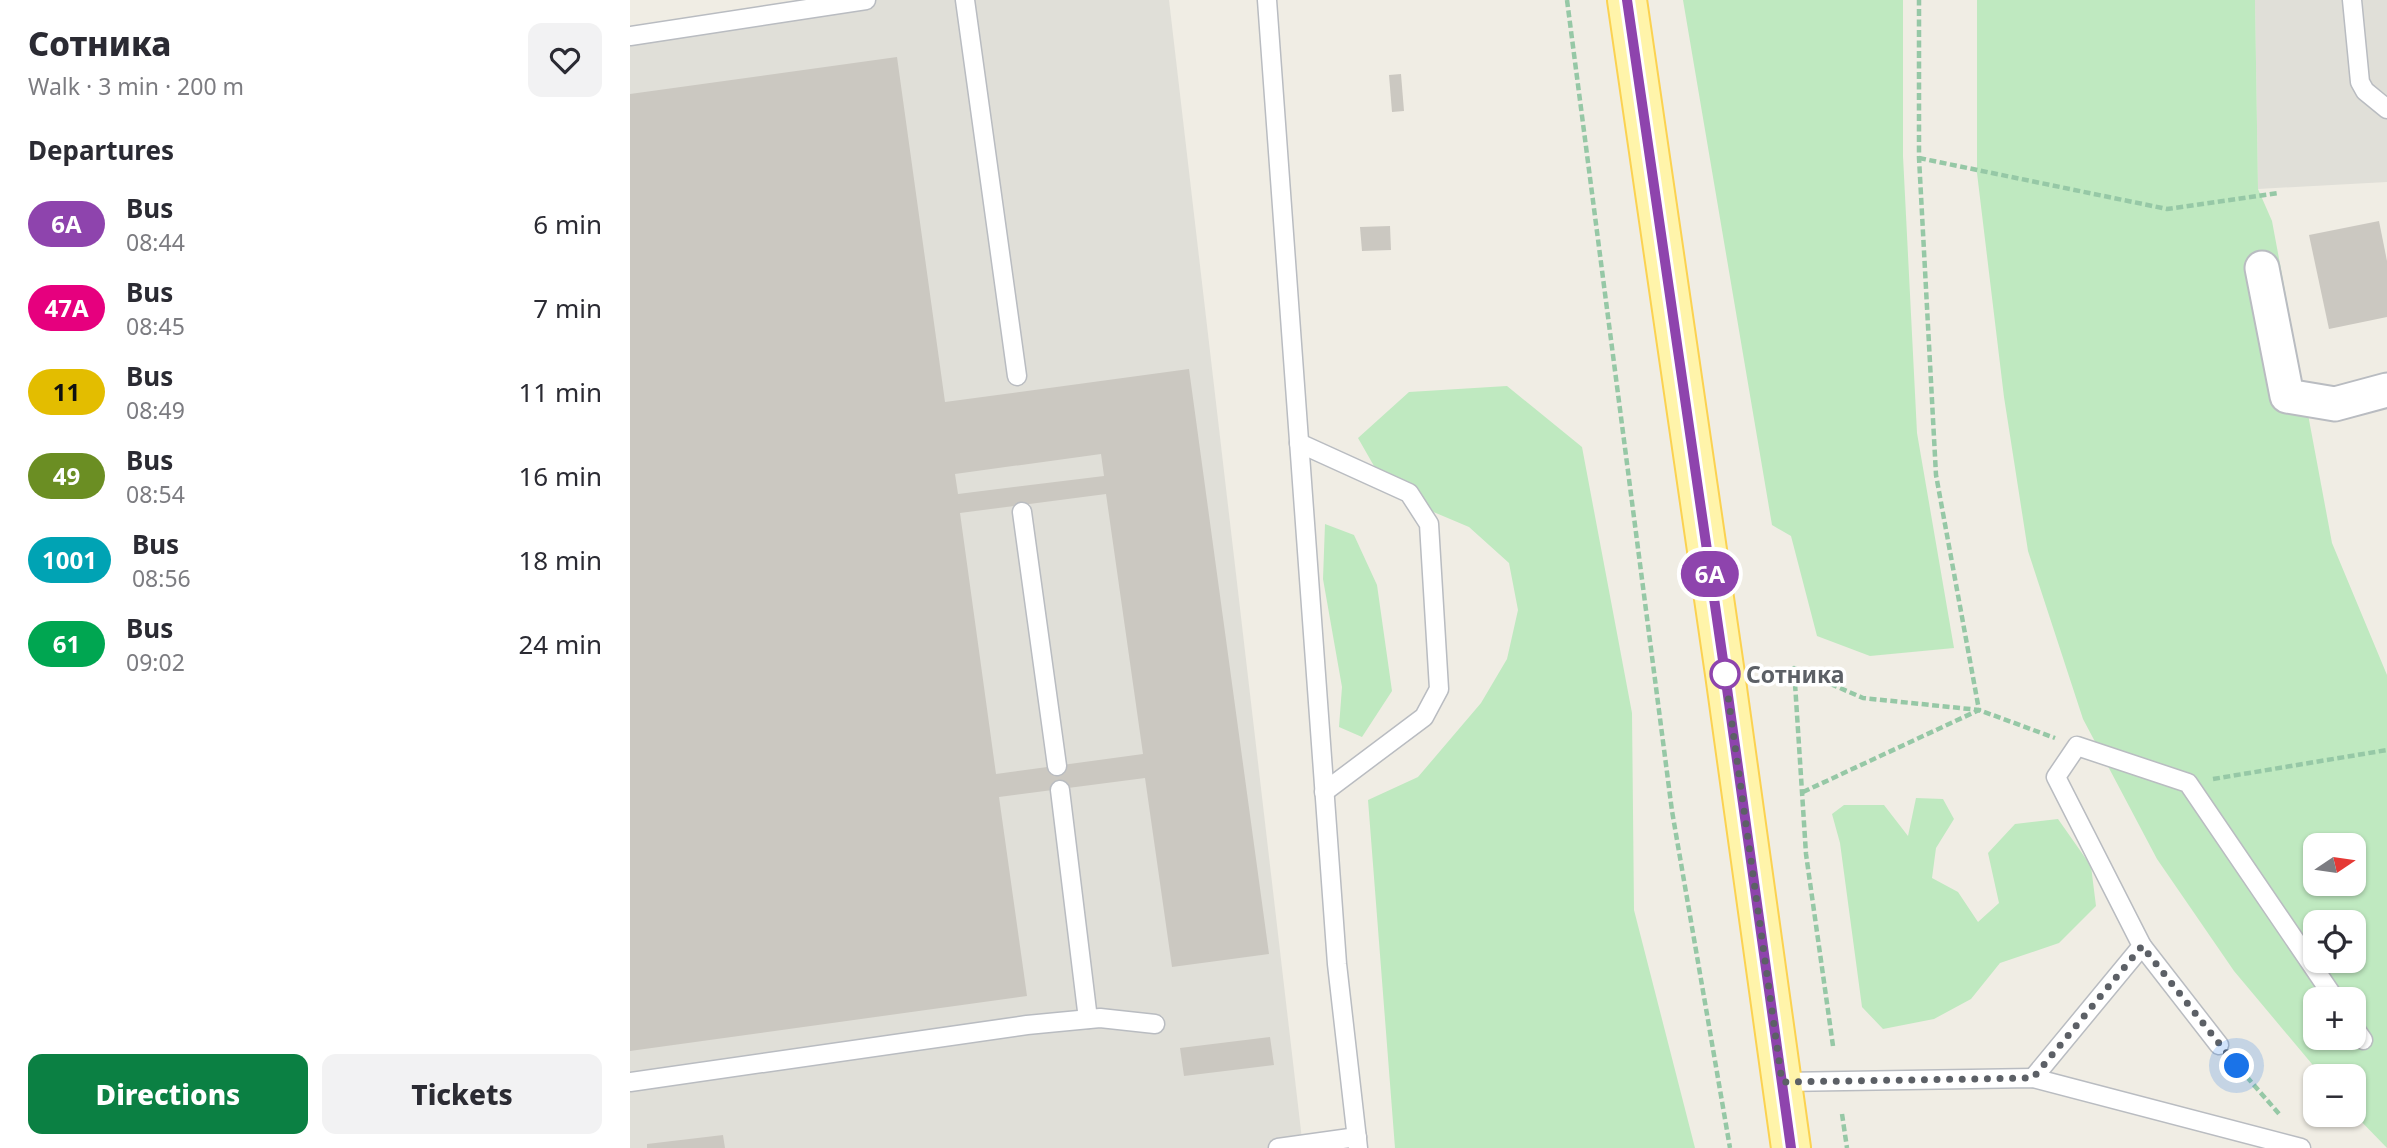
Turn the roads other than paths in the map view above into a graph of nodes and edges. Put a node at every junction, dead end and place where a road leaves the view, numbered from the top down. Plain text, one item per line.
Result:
1 (866, 0) edge
2 (965, 0) edge
3 (1266, 0) edge
4 (1627, 0) edge
5 (2352, 0) edge
6 (630, 36) edge
7 (2387, 109) edge
8 (2262, 268) dead end
9 (1017, 376) dead end
10 (2387, 390) edge
11 (1299, 443) junction
12 (1022, 512) dead end
13 (1057, 766) dead end
14 (1060, 789) dead end
15 (1324, 792) junction
16 (2142, 946) junction
17 (2327, 987) edge
18 (1088, 1019) junction
19 (1155, 1024) dead end
20 (2219, 1045) road end
21 (2033, 1078) junction
22 (630, 1082) edge
23 (1782, 1082) junction
24 (1358, 1143) edge
25 (1278, 1148) edge
26 (1791, 1148) edge
27 (2301, 1148) edge

1 - 6 lane
2 - 9 lane
3 - 11 lane
4 - 23 main road
5 - 7 lane
8 - 10 street
11 - 15 lane
11 - 15 lane
12 - 13 lane
14 - 18 lane
15 - 24 lane
16 - 17 lane
16 - 20 lane
16 - 21 lane
18 - 19 lane
18 - 22 lane
21 - 23 lane
21 - 27 lane
23 - 26 main road
24 - 25 lane

